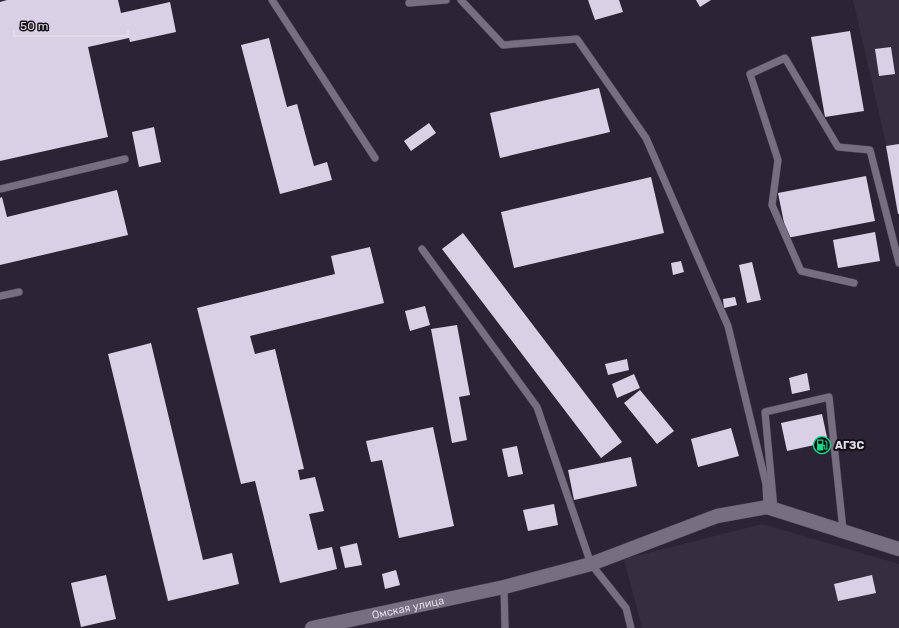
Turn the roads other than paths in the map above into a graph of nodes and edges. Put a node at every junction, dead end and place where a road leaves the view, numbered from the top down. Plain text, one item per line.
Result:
1 (272, 0) edge
2 (446, 0) edge
3 (461, 0) edge
4 (410, 3) dead end
5 (375, 158) dead end
6 (125, 159) dead end
7 (0, 189) edge
8 (422, 249) dead end
9 (899, 263) edge
10 (854, 283) dead end
11 (19, 292) dead end
12 (0, 296) edge
13 (771, 508) junction
14 (843, 530) junction
15 (899, 549) edge
16 (591, 564) junction
17 (504, 587) junction
18 (329, 626) edge
19 (502, 627) edge
20 (312, 628) edge
21 (631, 628) edge

1 - 5 lane
2 - 4 lane
3 - 13 lane
6 - 7 lane
8 - 16 lane
9 - 10 lane
11 - 12 lane
13 - 14 street
13 - 14 lane
13 - 16 street, Омская улица
14 - 15 street
16 - 17 street, Омская улица
16 - 21 lane
17 - 18 street, Омская улица
17 - 19 lane
18 - 20 street, Омская улица

